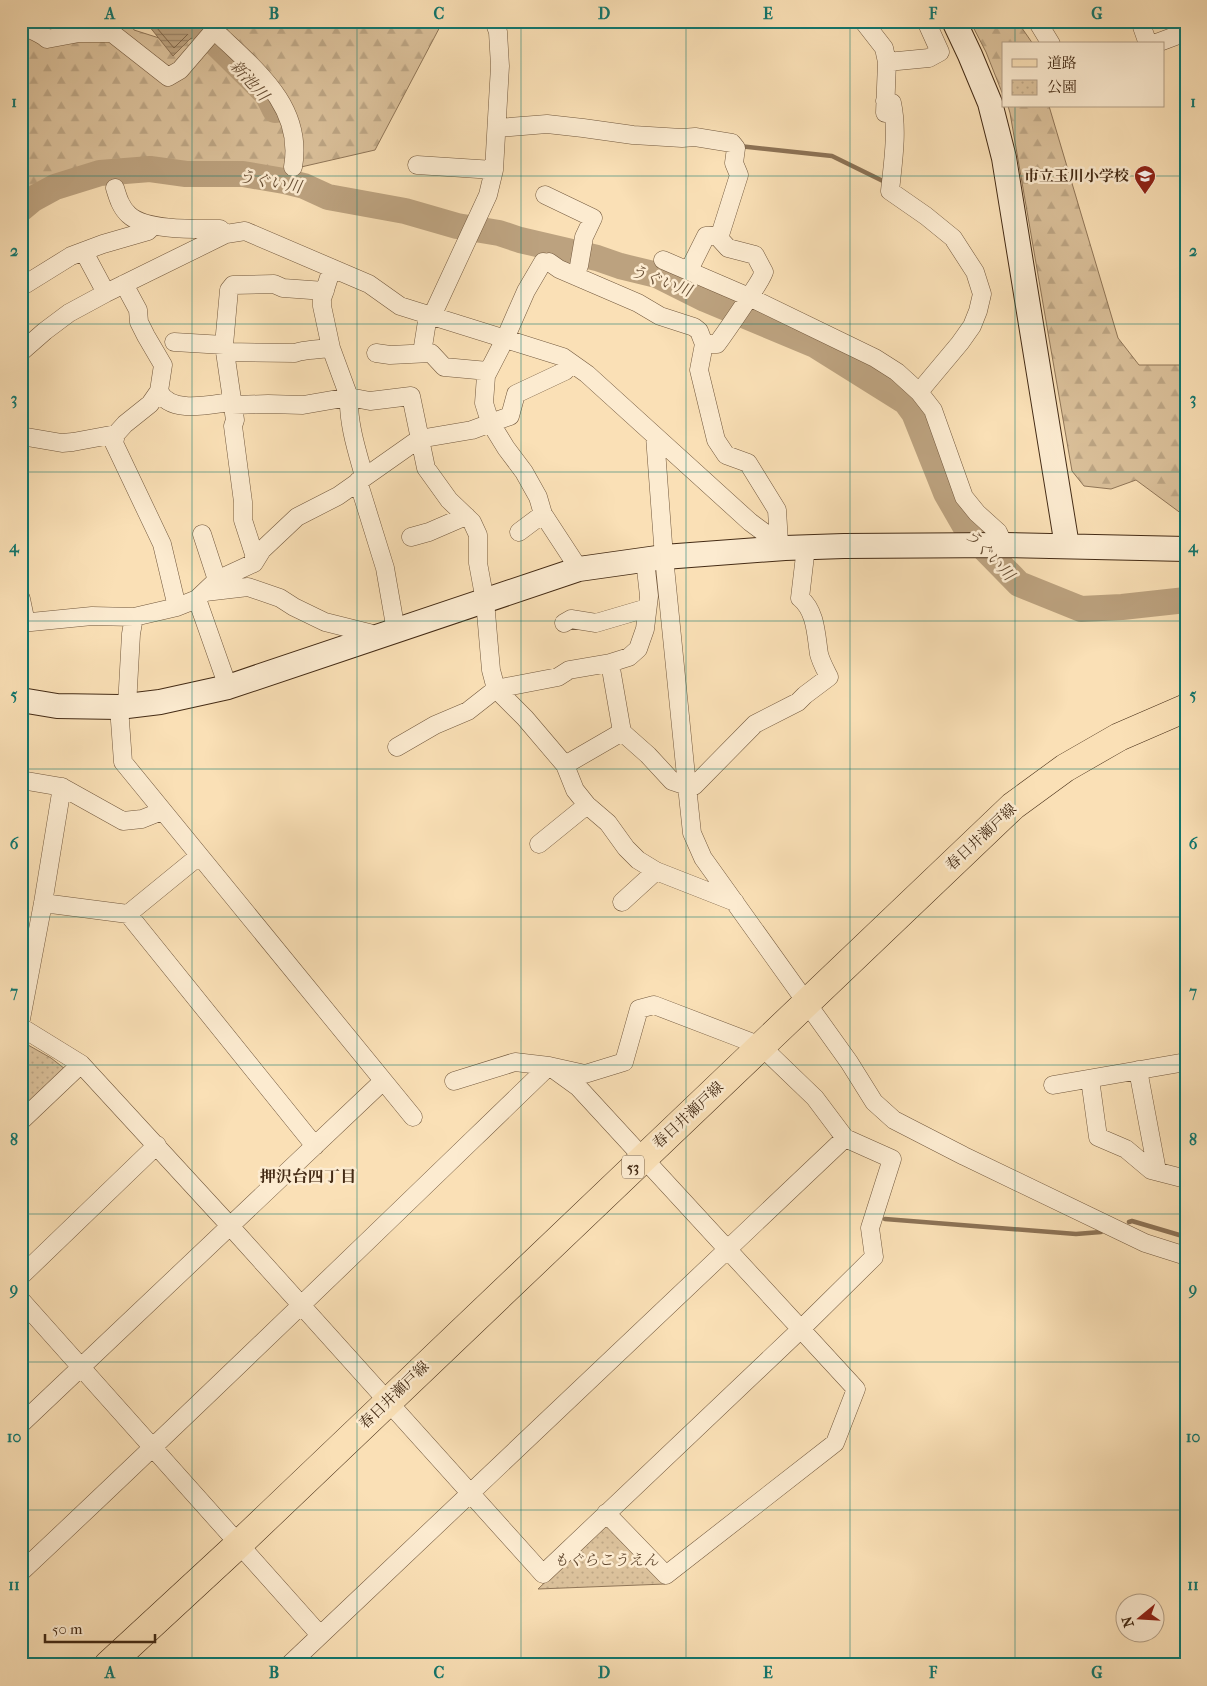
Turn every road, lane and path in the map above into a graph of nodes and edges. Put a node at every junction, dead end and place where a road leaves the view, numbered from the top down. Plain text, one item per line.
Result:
1 (494, 21) edge
2 (862, 21) edge
3 (926, 21) edge
4 (954, 21) edge
5 (1037, 21) edge
6 (1140, 21) edge
7 (21, 24) edge
8 (218, 25) edge
9 (1186, 32) edge
10 (1050, 42) edge
11 (1147, 42) edge
12 (1159, 42) edge
13 (887, 62) junction
14 (496, 128) junction
15 (417, 165) dead end
16 (293, 167) dead end
17 (494, 170) junction
18 (115, 188) dead end
19 (545, 195) dead end
20 (153, 226) junction
21 (226, 234) junction
22 (720, 235) junction
23 (84, 252) junction
24 (664, 260) dead end
25 (579, 266) dead end
26 (332, 268) junction
27 (689, 270) junction
28 (124, 284) junction
29 (21, 287) edge
30 (325, 291) junction
31 (106, 293) junction
32 (749, 297) junction
33 (430, 315) junction
34 (505, 339) junction
35 (174, 342) dead end
36 (704, 344) junction
37 (331, 348) junction
38 (225, 349) junction
39 (21, 352) edge
40 (376, 353) dead end
41 (422, 353) junction
42 (571, 363) junction
43 (488, 371) junction
44 (159, 391) junction
45 (919, 392) junction
46 (349, 397) junction
47 (232, 404) junction
48 (490, 422) junction
49 (116, 434) junction
50 (21, 436) edge
51 (655, 436) junction
52 (419, 439) junction
53 (361, 479) junction
54 (543, 514) junction
55 (466, 516) junction
56 (519, 532) dead end
57 (202, 534) dead end
58 (411, 537) dead end
59 (1004, 545) junction
60 (790, 546) junction
61 (1067, 546) junction
62 (1186, 549) edge
63 (655, 558) junction
64 (254, 563) junction
65 (579, 569) junction
66 (206, 590) junction
67 (21, 599) edge
68 (485, 601) junction
69 (177, 607) junction
70 (647, 608) junction
71 (134, 617) junction
72 (24, 623) edge
73 (564, 623) dead end
74 (386, 634) junction
75 (610, 663) junction
76 (228, 687) junction
77 (496, 689) junction
78 (21, 700) edge
79 (123, 707) junction
80 (1186, 708) edge
81 (622, 732) junction
82 (397, 747) dead end
83 (565, 764) junction
84 (21, 780) edge
85 (687, 786) junction
86 (62, 787) junction
87 (587, 805) junction
88 (162, 811) junction
89 (539, 844) dead end
90 (199, 856) junction
91 (656, 871) junction
92 (622, 902) dead end
93 (735, 902) junction
94 (43, 903) junction
95 (128, 914) junction
96 (807, 1003) junction
97 (21, 1019) edge
98 (21, 1027) edge
99 (761, 1046) junction
100 (1186, 1062) edge
101 (81, 1064) junction
102 (549, 1066) junction
103 (1138, 1070) junction
104 (1090, 1079) junction
105 (454, 1081) dead end
106 (382, 1082) junction
107 (1053, 1085) dead end
108 (413, 1117) dead end
109 (21, 1121) edge
110 (845, 1138) junction
111 (156, 1145) junction
112 (315, 1146) junction
113 (642, 1158) junction
114 (1157, 1171) junction
115 (1186, 1179) edge
116 (230, 1226) junction
117 (728, 1250) junction
118 (1186, 1256) edge
119 (21, 1276) edge
120 (21, 1300) edge
121 (301, 1305) junction
122 (800, 1330) junction
123 (81, 1368) junction
124 (388, 1401) junction
125 (21, 1424) edge
126 (153, 1448) junction
127 (470, 1494) junction
128 (606, 1513) junction
129 (239, 1544) junction
130 (21, 1572) edge
131 (320, 1635) junction
132 (108, 1665) edge
133 (288, 1665) edge

1 - 14 street
2 - 13 street
3 - 13 street
4 - 61 street
5 - 10 street
6 - 11 street
7 - 8 street
8 - 16 street
9 - 12 street
13 - 45 street
14 - 17 street
14 - 22 street
15 - 17 street
17 - 33 street
18 - 20 street
19 - 25 street
20 - 21 street
20 - 23 street
21 - 26 street
21 - 28 street
22 - 27 street
22 - 32 street
23 - 29 street
23 - 31 street
24 - 27 street
26 - 30 street
26 - 33 street
27 - 32 street
28 - 31 street
28 - 44 street
30 - 37 street
30 - 38 street
31 - 39 street
32 - 36 street
32 - 45 street
33 - 34 street
33 - 41 street
34 - 36 street
34 - 42 street
34 - 43 street
35 - 38 street
36 - 60 street
37 - 38 street
37 - 46 street
38 - 47 street
40 - 41 street
41 - 43 street
42 - 48 street
42 - 51 street
43 - 48 street
44 - 47 street
44 - 49 street
45 - 59 street
46 - 47 street
46 - 52 street
46 - 53 street
47 - 64 street
48 - 52 street
48 - 54 street
49 - 50 street
49 - 69 street
51 - 60 street
51 - 63 street
52 - 53 street
52 - 55 street
53 - 64 street
53 - 74 street
54 - 56 street
54 - 65 street
55 - 58 street
55 - 68 street
57 - 66 street
59 - 60 street
59 - 61 street
60 - 63 street
60 - 85 street
61 - 62 street
63 - 65 street
63 - 70 street
63 - 85 street
64 - 66 street
65 - 68 street
66 - 69 street
66 - 74 street
66 - 76 street
67 - 72 street
68 - 74 street
68 - 77 street
69 - 71 street
70 - 73 street
70 - 75 street
71 - 72 street
71 - 79 street
74 - 76 street
75 - 77 street
75 - 81 street
76 - 79 street
77 - 82 street
77 - 83 street
78 - 79 street
79 - 88 street
80 - 96 main road, 春日井瀬戸線 / 53
81 - 83 street
81 - 85 street
83 - 87 street
84 - 86 street
85 - 93 street
86 - 88 street
86 - 94 street
87 - 89 street
87 - 91 street
88 - 90 street
90 - 95 street
90 - 106 street
91 - 92 street
91 - 93 street
93 - 96 street
94 - 95 street
94 - 97 street
95 - 112 street
96 - 99 main road, 春日井瀬戸線 / 53
96 - 118 street
98 - 101 street
99 - 102 street
99 - 110 street
99 - 113 main road, 春日井瀬戸線 / 53
100 - 103 street
101 - 109 street
101 - 111 street
102 - 105 street
102 - 113 street
102 - 121 street
103 - 104 street
103 - 114 street
104 - 107 street
104 - 114 street
106 - 108 street
106 - 112 street
110 - 117 street
110 - 122 street
111 - 116 street
111 - 119 street
112 - 116 street
113 - 117 street
113 - 124 main road, 春日井瀬戸線 / 53
114 - 115 street
116 - 121 street
116 - 123 street
117 - 122 street
117 - 127 street
120 - 123 street
121 - 124 street
121 - 126 street
122 - 128 street
122 - 128 street
123 - 125 street
123 - 126 street
124 - 127 street
124 - 129 main road, 春日井瀬戸線 / 53
126 - 129 street
126 - 130 street
127 - 128 street
127 - 131 street
129 - 131 street
129 - 132 main road, 春日井瀬戸線 / 53
131 - 133 street

